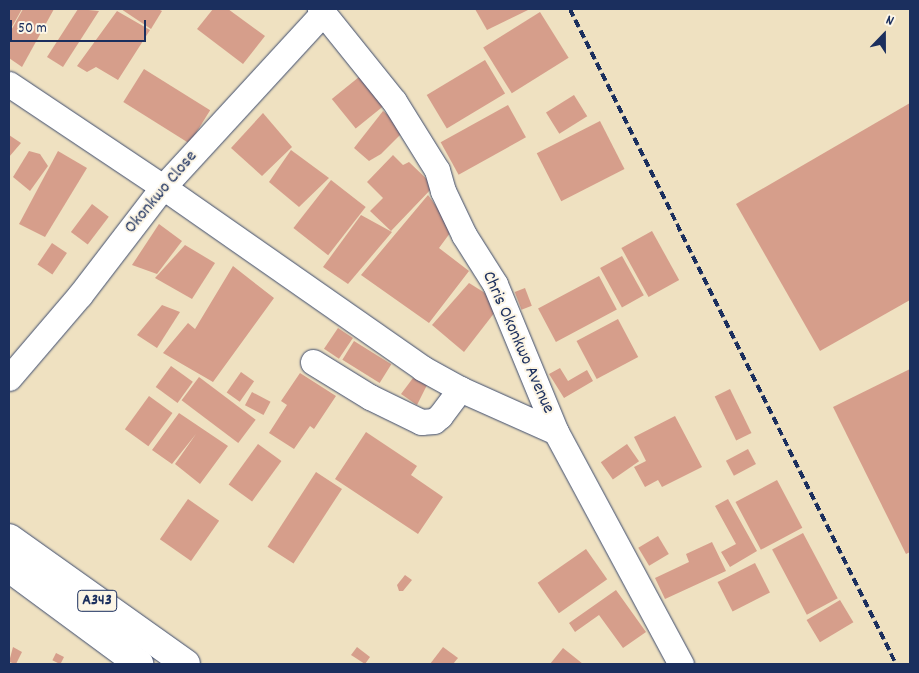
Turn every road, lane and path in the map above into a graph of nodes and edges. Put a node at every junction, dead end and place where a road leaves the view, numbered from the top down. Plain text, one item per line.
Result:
1 (321, 11) edge
2 (9, 84) edge
3 (163, 187) junction
4 (313, 362) dead end
5 (9, 378) edge
6 (460, 389) junction
7 (556, 432) junction
8 (9, 538) edge
9 (9, 568) edge
10 (139, 664) edge
11 (186, 664) edge
12 (681, 664) edge

1 - 3 street, Okonkwo Close
1 - 7 street, Chris Okonkwo Avenue
2 - 3 street
3 - 5 street, Okonkwo Close
3 - 6 street
4 - 6 street
6 - 7 street
7 - 12 street, Chris Okonkwo Avenue
8 - 11 highway, A343
9 - 10 highway, A343

